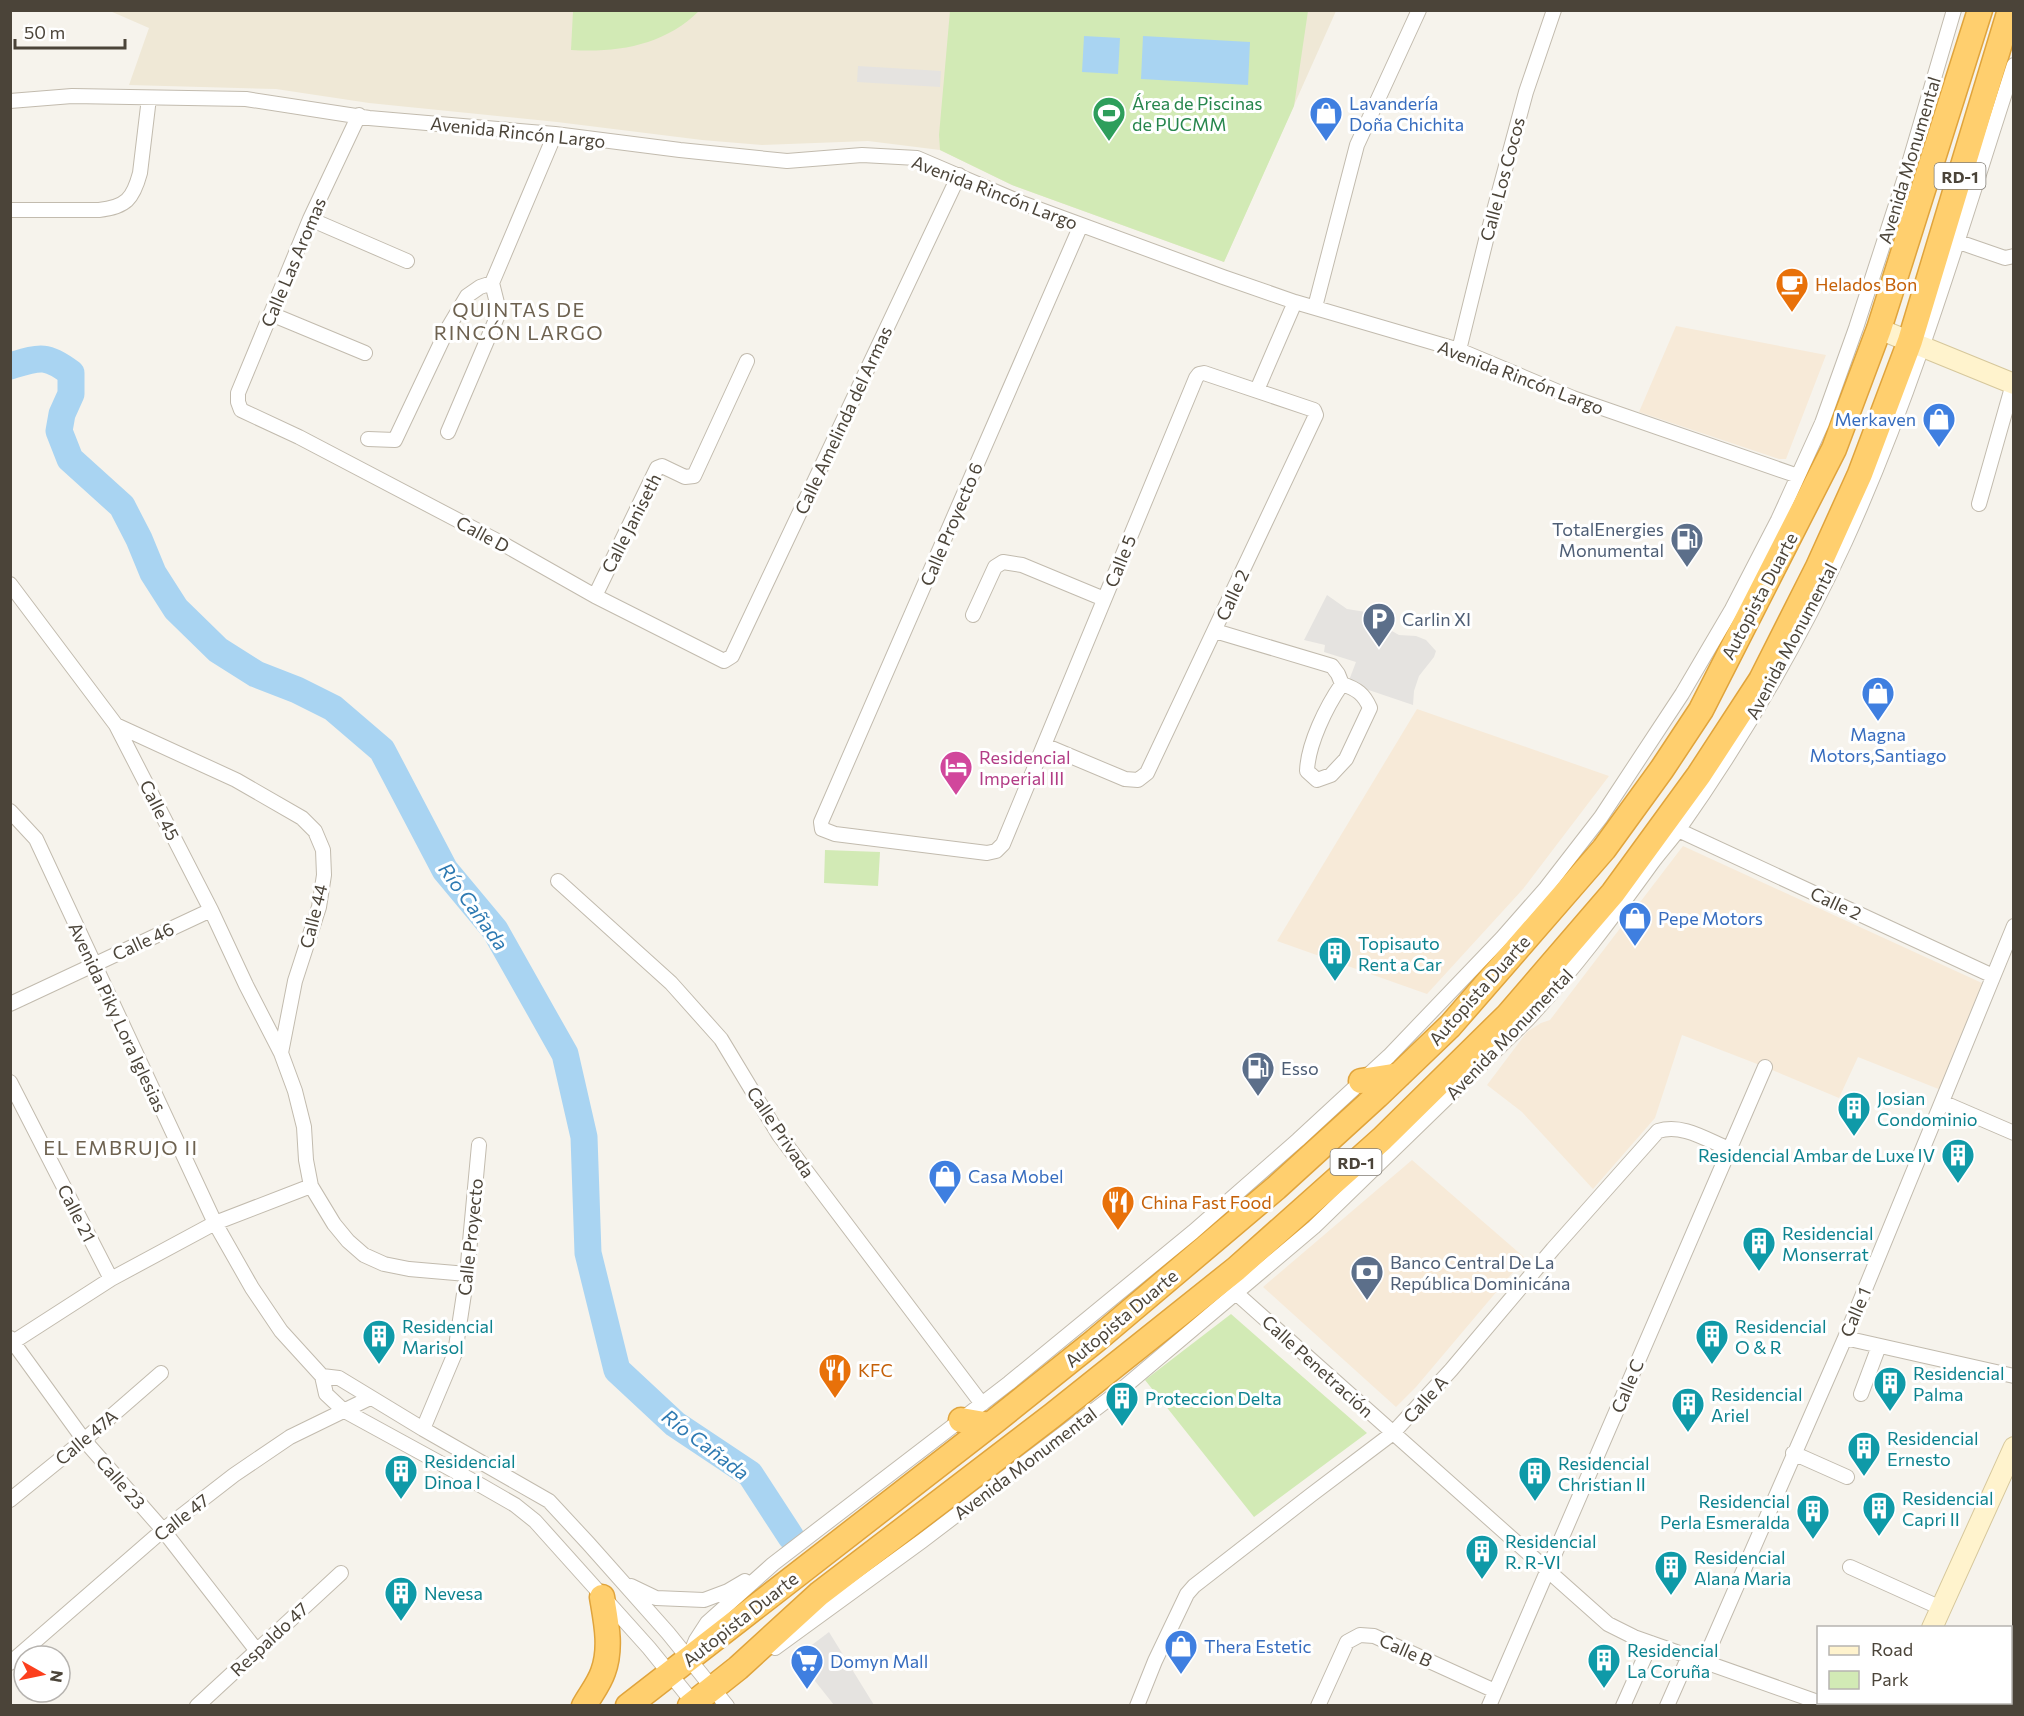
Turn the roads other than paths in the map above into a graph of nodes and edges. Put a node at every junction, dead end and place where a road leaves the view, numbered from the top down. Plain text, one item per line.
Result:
1 (1419, 10) edge
2 (1554, 10) edge
3 (1954, 10) edge
4 (1980, 10) edge
5 (2010, 10) edge
6 (2013, 65) edge
7 (149, 98) junction
8 (10, 101) edge
9 (359, 115) junction
10 (555, 134) junction
11 (959, 175) junction
12 (10, 210) edge
13 (310, 219) junction
14 (1081, 225) junction
15 (1956, 241) junction
16 (2013, 255) edge
17 (407, 261) dead end
18 (492, 283) junction
19 (1295, 302) junction
20 (1315, 307) junction
21 (271, 314) junction
22 (1879, 329) junction
23 (1916, 343) junction
24 (1459, 350) junction
25 (365, 353) dead end
26 (747, 361) dead end
27 (2013, 384) edge
28 (1257, 390) junction
29 (241, 410) joint
30 (448, 432) dead end
31 (368, 439) dead end
32 (1798, 476) junction
33 (1979, 504) dead end
34 (10, 584) edge
35 (1763, 588) junction
36 (595, 596) junction
37 (1104, 599) junction
38 (1732, 609) junction
39 (973, 615) dead end
40 (1215, 631) junction
41 (724, 662) joint
42 (1724, 663) junction
43 (1341, 684) junction
44 (116, 725) junction
45 (1044, 745) junction
46 (10, 811) edge
47 (821, 822) joint
48 (1678, 830) junction
49 (558, 881) dead end
50 (211, 910) junction
51 (2013, 926) edge
52 (93, 964) junction
53 (1994, 976) junction
54 (10, 1004) edge
55 (281, 1053) junction
56 (1765, 1067) dead end
57 (1399, 1075) junction
58 (10, 1082) edge
59 (1356, 1086) junction
60 (1942, 1102) junction
61 (1349, 1121) junction
62 (2013, 1133) edge
63 (479, 1145) dead end
64 (1729, 1149) junction
65 (311, 1186) junction
66 (215, 1223) junction
67 (467, 1274) junction
68 (111, 1279) junction
69 (1236, 1293) junction
70 (1845, 1338) junction
71 (11, 1342) edge
72 (1879, 1346) junction
73 (161, 1373) dead end
74 (322, 1376) junction
75 (2013, 1376) edge
76 (1861, 1394) dead end
77 (370, 1398) junction
78 (343, 1410) junction
79 (986, 1414) junction
80 (958, 1423) junction
81 (423, 1429) junction
82 (1393, 1433) junction
83 (84, 1440) junction
84 (2013, 1447) edge
85 (953, 1453) junction
86 (1794, 1453) junction
87 (1847, 1477) dead end
88 (10, 1500) edge
89 (163, 1530) junction
90 (588, 1543) junction
91 (570, 1560) junction
92 (773, 1564) junction
93 (1850, 1567) dead end
94 (1548, 1570) junction
95 (341, 1573) dead end
96 (624, 1583) junction
97 (602, 1597) junction
98 (1941, 1608) junction
99 (1933, 1626) edge
100 (1651, 1643) junction
101 (257, 1650) junction
102 (1689, 1656) junction
103 (689, 1660) junction
104 (1704, 1661) junction
105 (10, 1663) edge
106 (668, 1674) junction
107 (1495, 1691) junction
108 (1817, 1701) edge
109 (704, 1702) edge
110 (196, 1706) edge
111 (584, 1706) edge
112 (628, 1706) edge
113 (1137, 1706) edge
114 (1318, 1706) edge
115 (1489, 1706) edge
116 (1623, 1706) edge
117 (1667, 1706) edge

1 - 20 street
2 - 24 street, Calle Los Cocos
3 - 32 street, Avenida Monumental
4 - 22 highway, Autopista Duarte / RD-1
5 - 23 highway, Autopista Duarte / RD-1
6 - 15 street, Avenida Monumental
7 - 8 street, Avenida Rincón Largo
7 - 9 street, Avenida Rincón Largo
7 - 12 street
9 - 10 street, Avenida Rincón Largo
9 - 13 street, Calle Las Aromas
10 - 11 street, Avenida Rincón Largo
10 - 18 street
11 - 14 street, Avenida Rincón Largo
11 - 41 street, Calle Amelinda del Armas
13 - 17 street
13 - 21 street, Calle Las Aromas
14 - 19 street, Avenida Rincón Largo
14 - 47 street, Calle Proyecto 6
15 - 16 street
15 - 23 street, Avenida Monumental
18 - 30 street
18 - 31 street
19 - 20 street, Avenida Rincón Largo
19 - 28 street
20 - 24 street, Avenida Rincón Largo
21 - 25 street
21 - 29 street, Calle Las Aromas
22 - 23 main road
22 - 35 highway, Autopista Duarte / RD-1
23 - 27 main road
23 - 48 street, Avenida Monumental
23 - 109 highway, Autopista Duarte / RD-1
24 - 32 street, Avenida Rincón Largo
26 - 36 street, Calle Janiseth
27 - 33 street
28 - 37 street, Calle 5
28 - 40 street, Calle 2
29 - 36 street, Calle D
32 - 38 street, Avenida Monumental
34 - 44 street, Calle 45
35 - 38 highway
35 - 42 highway, Autopista Duarte / RD-1
36 - 41 street, Calle D
37 - 39 street
37 - 45 street, Calle 5
38 - 42 highway
38 - 59 street, Avenida Monumental
40 - 43 street
40 - 45 street, Calle 2
42 - 57 highway, Autopista Duarte / RD-1
43 - 43 street
44 - 50 street, Calle 45
44 - 55 street, Calle 44
45 - 47 street, Calle 5
46 - 52 street, Avenida Piky Lora Iglesias
48 - 53 street, Calle 2
48 - 69 street, Avenida Monumental
49 - 79 street, Calle Privada
50 - 52 street, Calle 46
50 - 55 street, Calle 45
51 - 53 street, Calle 1
52 - 54 street, Calle 46
52 - 66 street, Avenida Piky Lora Iglesias
53 - 60 street, Calle 1
55 - 65 street
56 - 64 street, Calle C
57 - 59 highway
57 - 61 highway, Autopista Duarte / RD-1
58 - 68 street, Calle 21
59 - 61 highway
59 - 79 street, Avenida Monumental
60 - 62 street
60 - 70 street, Calle 1
61 - 79 highway, Autopista Duarte / RD-1
63 - 67 street, Calle Proyecto
64 - 82 street, Calle A
64 - 94 street, Calle C
65 - 66 street
65 - 67 street
66 - 68 street
66 - 74 street, Avenida Piky Lora Iglesias
67 - 81 street, Calle Proyecto
68 - 71 street
69 - 82 street, Calle Penetración
69 - 109 street, Avenida Monumental
70 - 72 street
70 - 86 street, Calle 1
71 - 83 street, Calle 23
72 - 75 street
72 - 76 street
73 - 83 street, Calle 47A
74 - 77 street, Avenida Piky Lora Iglesias
74 - 78 street, Avenida Piky Lora Iglesias
77 - 78 street, Calle 47
77 - 81 street, Avenida Piky Lora Iglesias
78 - 89 street, Calle 47
78 - 91 street, Avenida Piky Lora Iglesias
79 - 80 highway
79 - 85 highway, Autopista Duarte / RD-1
80 - 85 highway
80 - 92 street
81 - 90 street, Avenida Piky Lora Iglesias
82 - 94 street, Calle Penetración
82 - 113 street, Calle A
83 - 88 street, Calle 47A
83 - 89 street, Calle 23
84 - 98 main road
85 - 103 highway, Autopista Duarte / RD-1
86 - 87 street
86 - 104 street, Calle 1
89 - 101 street, Calle 23
89 - 105 street, Calle 47
90 - 91 street
90 - 96 street, Avenida Piky Lora Iglesias
91 - 97 street, Avenida Piky Lora Iglesias
92 - 96 street
92 - 103 street
93 - 98 street
94 - 100 street, Calle Penetración
94 - 107 street, Calle C
95 - 101 street, Respaldo 47
96 - 103 street, Avenida Piky Lora Iglesias
97 - 106 street, Avenida Piky Lora Iglesias
97 - 111 highway
98 - 99 main road
100 - 102 street, Calle Penetración
100 - 116 street
101 - 110 street, Respaldo 47
102 - 104 street, Calle Penetración
102 - 117 street
103 - 106 highway, Autopista Duarte / RD-1
103 - 109 street, Avenida Piky Lora Iglesias
104 - 108 street, Calle Penetración
106 - 109 street, Avenida Piky Lora Iglesias
106 - 112 highway, Autopista Duarte / RD-1
107 - 114 street, Calle B
107 - 115 street, Calle C

